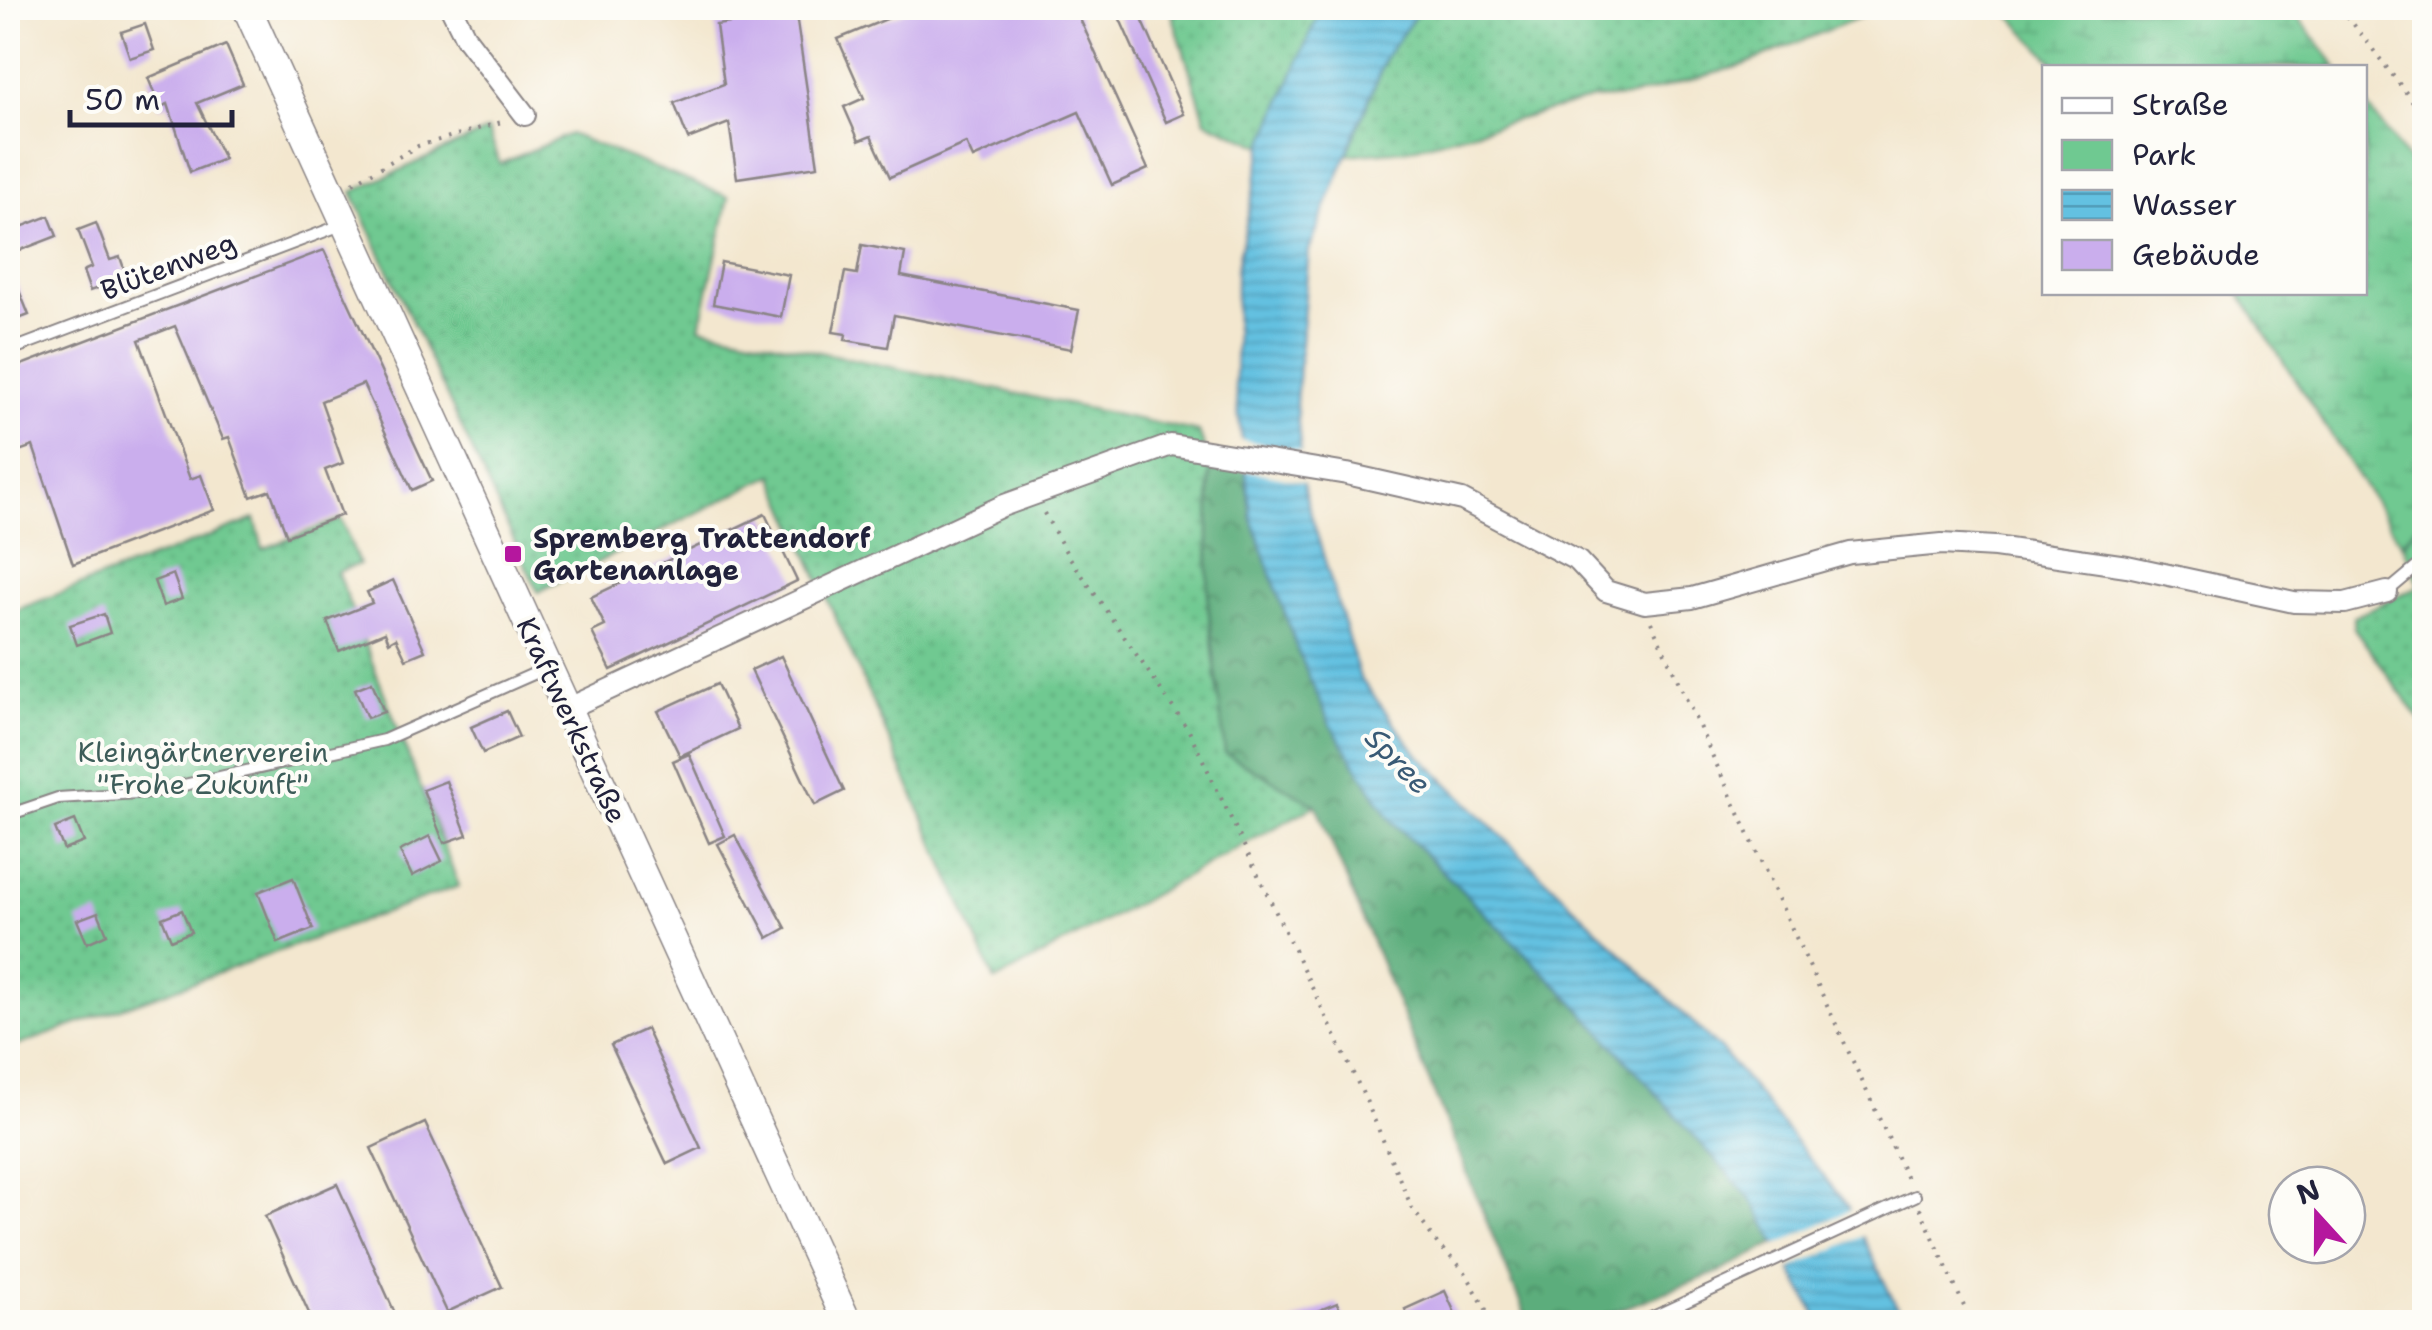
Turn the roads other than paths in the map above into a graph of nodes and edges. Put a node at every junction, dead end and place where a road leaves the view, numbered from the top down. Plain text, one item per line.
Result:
1 (247, 8) edge
2 (451, 8) edge
3 (525, 115) road end
4 (344, 224) junction
5 (8, 351) edge
6 (2424, 561) edge
7 (2387, 592) joint
8 (548, 668) junction
9 (567, 709) junction
10 (8, 815) edge
11 (1915, 1196) road end
12 (847, 1322) edge
13 (1642, 1322) edge

1 - 4 main road, Kraftwerkstraße
2 - 3 street
4 - 5 lane, Blütenweg
4 - 8 main road, Kraftwerkstraße
6 - 7 lane
7 - 9 street
8 - 9 main road, Kraftwerkstraße
8 - 10 lane
9 - 12 main road, Kraftwerkstraße
11 - 13 lane

